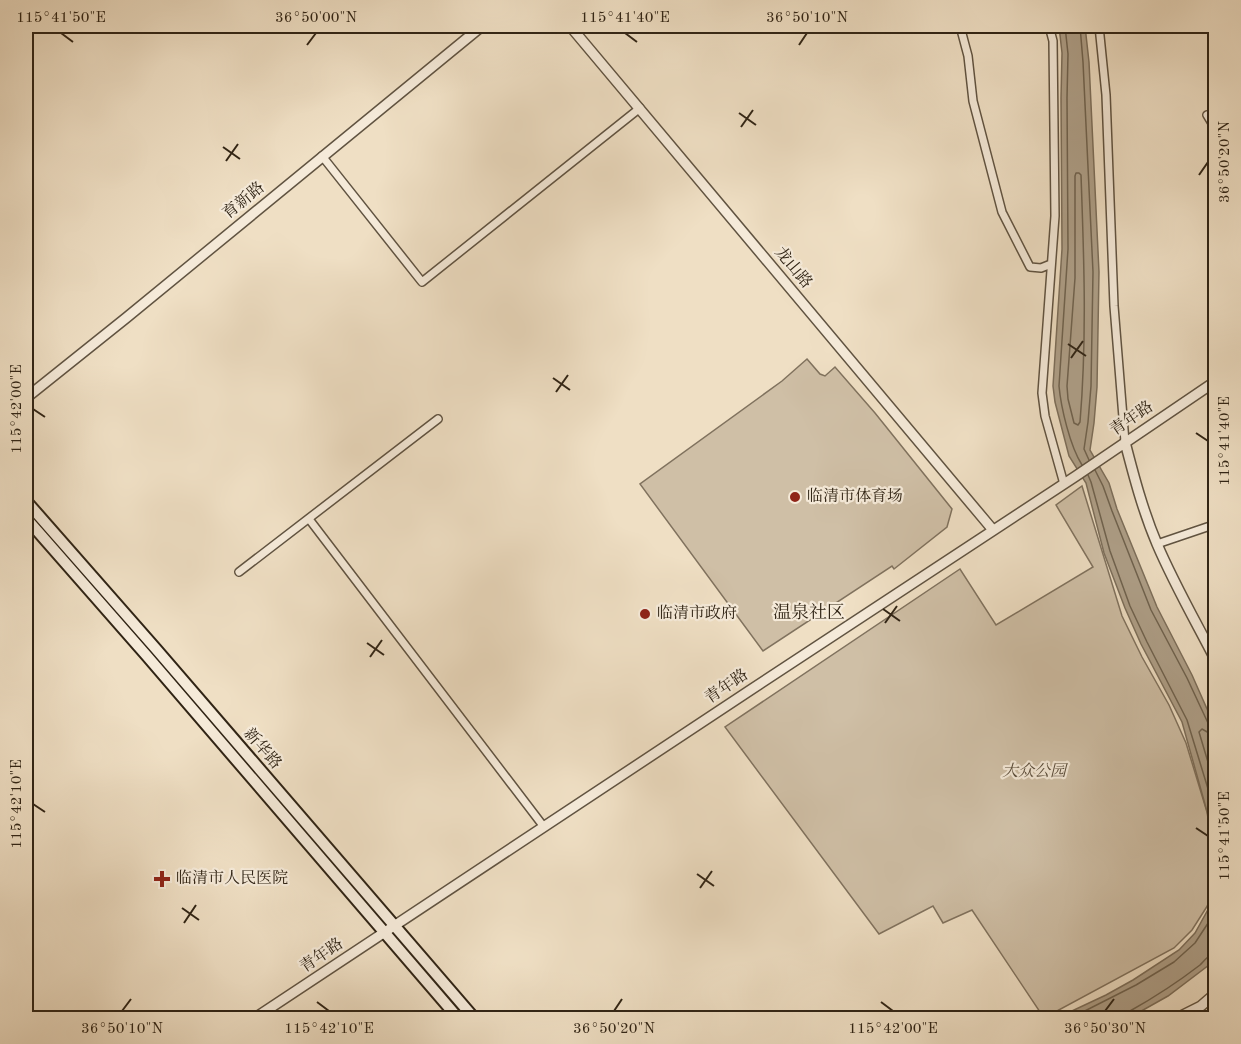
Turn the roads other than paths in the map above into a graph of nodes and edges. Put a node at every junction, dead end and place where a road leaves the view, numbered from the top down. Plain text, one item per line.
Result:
1 (482, 26) edge
2 (570, 26) edge
3 (960, 26) edge
4 (1049, 26) edge
5 (1099, 26) edge
6 (640, 108) junction
7 (1207, 115) dead end
8 (1215, 130) edge
9 (322, 156) junction
10 (1051, 264) junction
11 (1215, 381) edge
12 (26, 398) edge
13 (438, 419) dead end
14 (1125, 442) junction
15 (1064, 484) junction
16 (26, 501) edge
17 (26, 518) edge
18 (309, 519) junction
19 (1215, 524) edge
20 (993, 530) junction
21 (1157, 544) junction
22 (239, 572) dead end
23 (1215, 661) edge
24 (544, 827) junction
25 (390, 929) junction
26 (1215, 993) edge
27 (255, 1018) edge
28 (458, 1018) edge
29 (474, 1018) edge
30 (1177, 1018) edge

1 - 9 street, 育新路
2 - 6 street, 龙山路
3 - 10 street
4 - 10 street
5 - 14 street
6 - 9 street
6 - 20 street, 龙山路
7 - 8 street
9 - 12 street, 育新路
10 - 15 street
11 - 14 street, 青年路
13 - 18 street
14 - 15 street, 青年路
14 - 21 street
15 - 20 street, 青年路
16 - 25 main road, 新华路
17 - 25 main road, 新华路
18 - 22 street
18 - 24 street
19 - 21 street
20 - 24 street, 青年路
21 - 23 street
24 - 25 street, 青年路
25 - 27 street, 青年路
25 - 28 main road, 新华路
25 - 29 main road, 新华路
26 - 30 street

